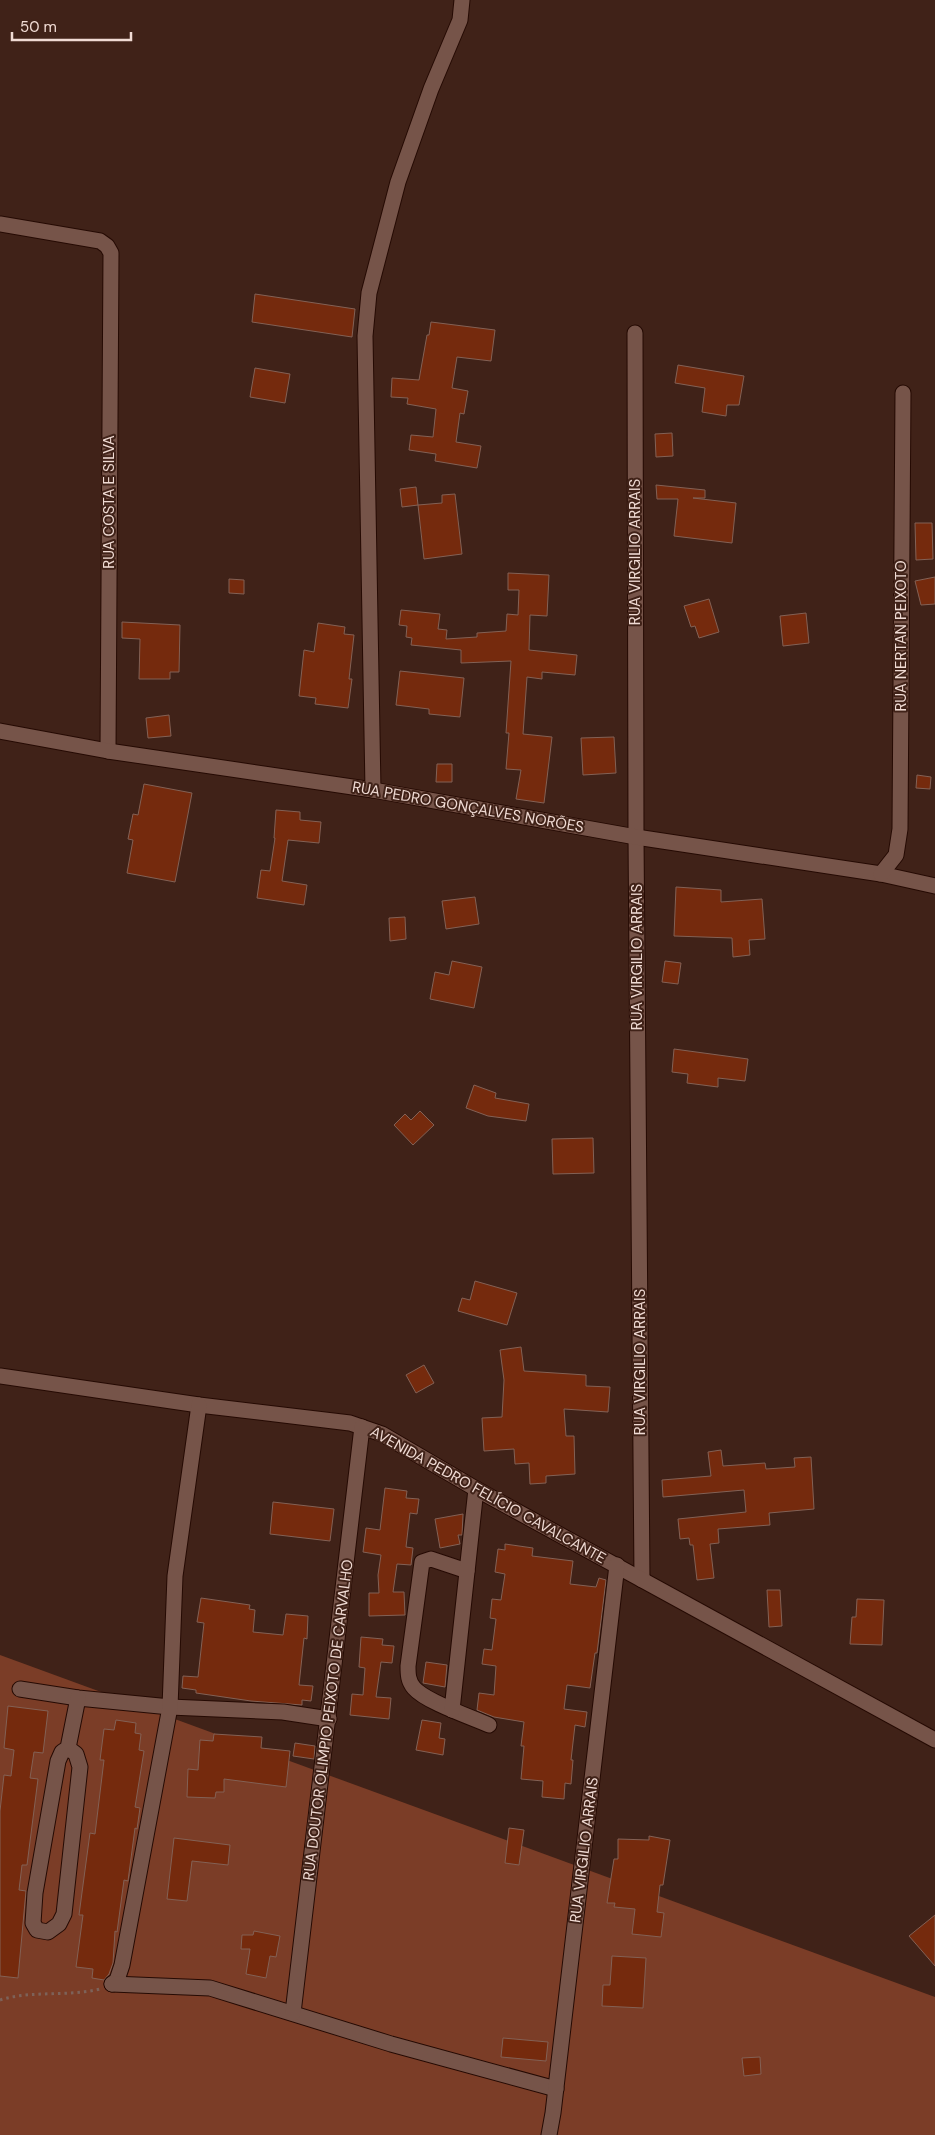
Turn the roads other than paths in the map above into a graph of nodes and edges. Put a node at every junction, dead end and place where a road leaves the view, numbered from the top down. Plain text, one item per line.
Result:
1 (462, 0) edge
2 (0, 224) edge
3 (635, 333) dead end
4 (903, 393) dead end
5 (0, 731) edge
6 (108, 751) junction
7 (373, 790) junction
8 (636, 837) junction
9 (881, 874) junction
10 (935, 886) edge
11 (0, 1376) edge
12 (199, 1405) junction
13 (362, 1427) junction
14 (476, 1488) junction
15 (617, 1565) junction
16 (467, 1571) junction
17 (642, 1580) junction
18 (20, 1689) dead end
19 (78, 1698) junction
20 (170, 1707) junction
21 (452, 1710) junction
22 (329, 1719) junction
23 (489, 1725) dead end
24 (935, 1740) edge
25 (68, 1748) junction
26 (293, 2013) junction
27 (556, 2089) junction
28 (549, 2135) edge

1 - 7 street
2 - 6 street, RUA COSTA E SILVA
3 - 8 street, RUA VIRGILIO ARRAIS
4 - 9 street, RUA NERTAN PEIXOTO
5 - 6 street, RUA PEDRO GONÇALVES NORÕES
6 - 7 street, RUA PEDRO GONÇALVES NORÕES
7 - 8 street, RUA PEDRO GONÇALVES NORÕES
8 - 9 street, RUA PEDRO GONÇALVES NORÕES
8 - 17 street, RUA VIRGILIO ARRAIS
9 - 10 street, RUA PEDRO GONÇALVES NORÕES
11 - 12 street, AVENIDA PEDRO FELÍCIO CAVALCANTE
12 - 13 street, AVENIDA PEDRO FELÍCIO CAVALCANTE
12 - 20 street
13 - 14 street, AVENIDA PEDRO FELÍCIO CAVALCANTE
13 - 22 street, RUA DOUTOR OLIMPIO PEIXOTO DE CARVALHO
14 - 15 street, AVENIDA PEDRO FELÍCIO CAVALCANTE
14 - 16 street
15 - 17 street, AVENIDA PEDRO FELÍCIO CAVALCANTE
15 - 27 street, RUA VIRGILIO ARRAIS
16 - 21 street
16 - 21 street
17 - 24 street, AVENIDA PEDRO FELÍCIO CAVALCANTE
18 - 19 street
19 - 20 street
19 - 25 street
20 - 22 street
20 - 26 street
21 - 23 street
22 - 26 street, RUA DOUTOR OLIMPIO PEIXOTO DE CARVALHO
25 - 25 street
26 - 27 street
27 - 28 street, RUA VIRGILIO ARRAIS

